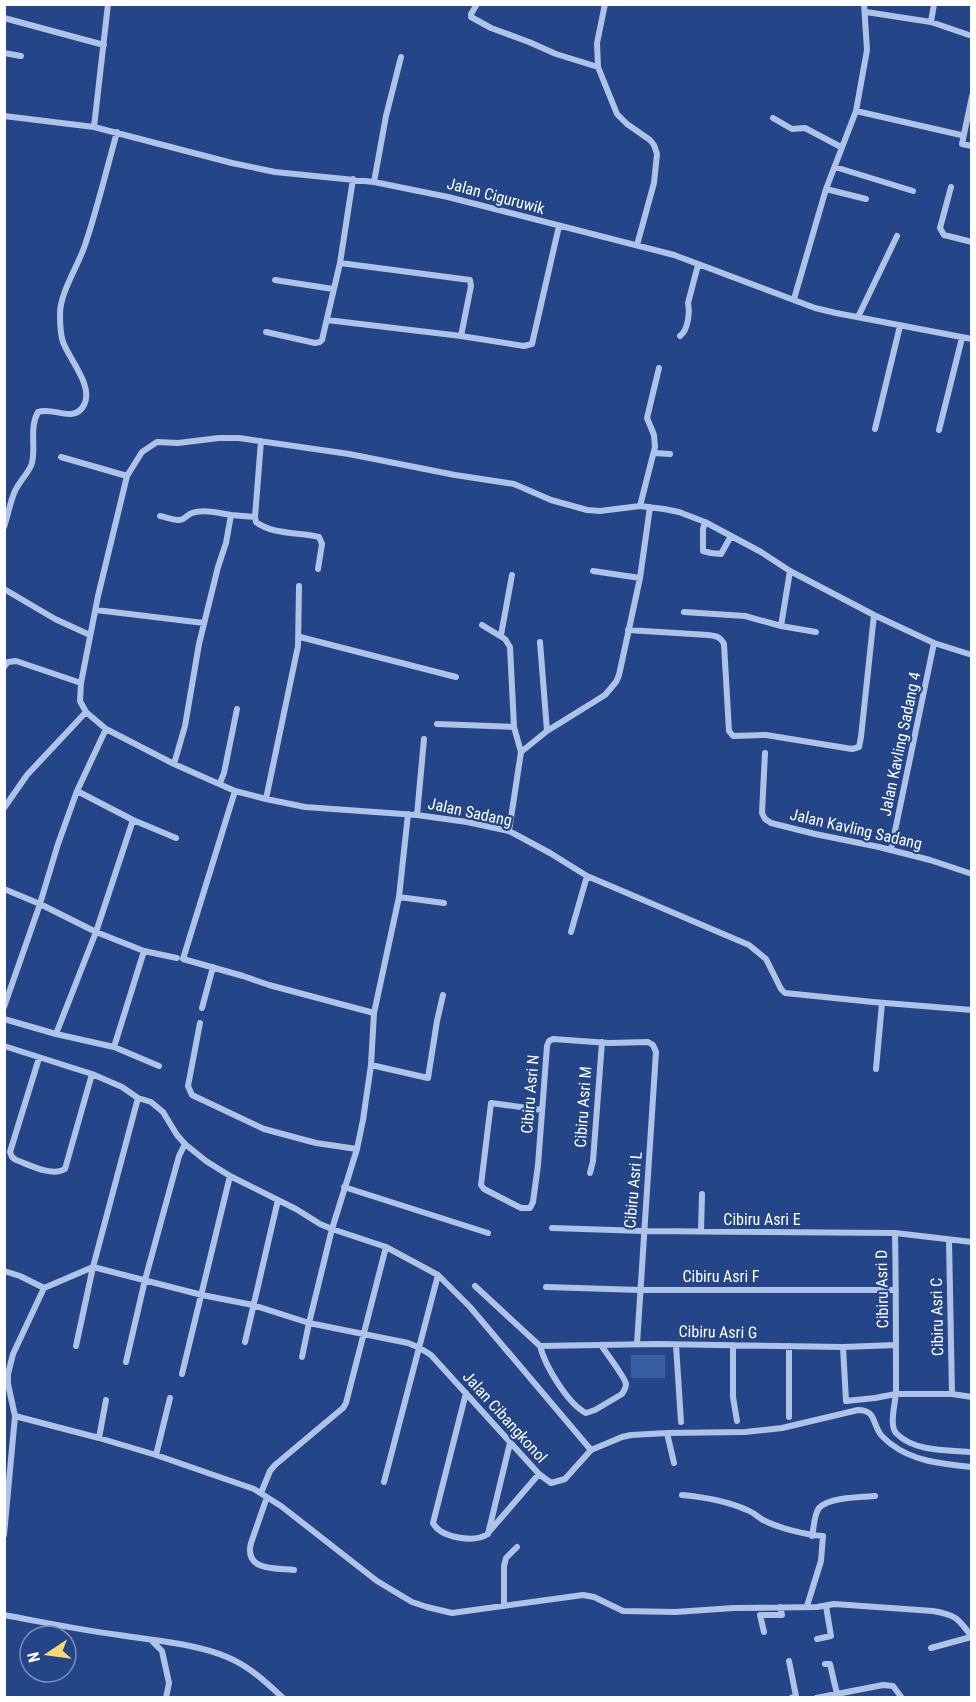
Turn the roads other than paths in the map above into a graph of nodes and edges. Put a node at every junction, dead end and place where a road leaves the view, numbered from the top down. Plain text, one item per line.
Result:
1 (108, 4) edge
2 (477, 4) edge
3 (605, 4) edge
4 (864, 4) edge
5 (934, 4) edge
6 (866, 12) junction
7 (4, 18) edge
8 (931, 22) junction
9 (972, 36) edge
10 (104, 45) junction
11 (4, 53) edge
12 (21, 56) dead end
13 (401, 57) dead end
14 (598, 67) junction
15 (972, 96) edge
16 (856, 111) junction
17 (4, 116) edge
18 (773, 118) dead end
19 (94, 127) junction
20 (117, 132) junction
21 (961, 135) dead end
22 (841, 147) junction
23 (972, 147) edge
24 (835, 167) junction
25 (352, 179) junction
26 (374, 182) junction
27 (951, 187) dead end
28 (826, 189) junction
29 (913, 190) dead end
30 (866, 199) dead end
31 (559, 226) junction
32 (897, 236) dead end
33 (972, 242) edge
34 (637, 245) junction
35 (340, 263) junction
36 (698, 266) junction
37 (275, 280) dead end
38 (333, 289) junction
39 (794, 299) junction
40 (858, 317) junction
41 (327, 321) junction
42 (900, 326) junction
43 (266, 332) dead end
44 (461, 336) junction
45 (680, 336) dead end
46 (962, 338) junction
47 (972, 339) edge
48 (658, 368) dead end
49 (875, 429) dead end
50 (939, 430) dead end
51 (261, 441) junction
52 (654, 453) junction
53 (670, 454) dead end
54 (61, 457) dead end
55 (127, 476) junction
56 (640, 506) junction
57 (650, 507) junction
58 (231, 515) junction
59 (160, 516) dead end
60 (255, 518) junction
61 (705, 522) junction
62 (4, 527) edge
63 (731, 536) junction
64 (318, 569) dead end
65 (593, 571) dead end
66 (790, 571) junction
67 (512, 576) dead end
68 (640, 578) junction
69 (299, 586) dead end
70 (4, 589) edge
71 (96, 610) junction
72 (684, 612) dead end
73 (874, 615) junction
74 (204, 623) junction
75 (482, 625) dead end
76 (781, 626) junction
77 (628, 630) junction
78 (816, 632) dead end
79 (90, 635) junction
80 (501, 635) junction
81 (300, 637) junction
82 (540, 642) dead end
83 (934, 643) junction
84 (972, 654) edge
85 (4, 668) edge
86 (456, 677) dead end
87 (81, 682) junction
88 (237, 709) dead end
89 (86, 712) junction
90 (437, 724) dead end
91 (514, 727) junction
92 (106, 729) junction
93 (547, 731) junction
94 (424, 739) dead end
95 (521, 752) junction
96 (765, 753) dead end
97 (174, 764) junction
98 (220, 783) junction
99 (77, 791) junction
100 (235, 791) junction
101 (266, 799) junction
102 (4, 808) edge
103 (408, 814) junction
104 (417, 815) junction
105 (133, 820) junction
106 (509, 831) junction
107 (176, 838) dead end
108 (891, 850) junction
109 (972, 874) edge
110 (587, 876) junction
111 (4, 889) edge
112 (399, 897) junction
113 (40, 903) junction
114 (444, 903) dead end
115 (96, 932) junction
116 (572, 932) dead end
117 (144, 951) junction
118 (177, 958) dead end
119 (213, 967) junction
120 (443, 995) dead end
121 (882, 1003) junction
122 (4, 1007) edge
123 (201, 1008) dead end
124 (972, 1010) edge
125 (374, 1013) junction
126 (4, 1019) edge
127 (200, 1023) dead end
128 (56, 1034) junction
129 (602, 1042) junction
130 (648, 1042) joint
131 (4, 1046) edge
132 (114, 1047) junction
133 (39, 1058) junction
134 (371, 1065) junction
135 (159, 1066) dead end
136 (876, 1069) dead end
137 (92, 1074) junction
138 (138, 1098) junction
139 (542, 1110) junction
140 (185, 1144) junction
141 (357, 1149) junction
142 (590, 1173) dead end
143 (230, 1176) junction
144 (344, 1187) junction
145 (702, 1194) dead end
146 (278, 1200) junction
147 (552, 1228) dead end
148 (332, 1229) junction
149 (643, 1231) junction
150 (700, 1232) junction
151 (488, 1233) dead end
152 (895, 1233) junction
153 (949, 1240) junction
154 (972, 1242) edge
155 (386, 1247) junction
156 (93, 1267) junction
157 (4, 1271) edge
158 (438, 1275) junction
159 (145, 1280) junction
160 (475, 1286) dead end
161 (546, 1287) dead end
162 (44, 1288) junction
163 (640, 1290) junction
164 (896, 1290) junction
165 (202, 1296) junction
166 (253, 1305) junction
167 (309, 1323) junction
168 (364, 1335) junction
169 (245, 1342) dead end
170 (637, 1344) junction
171 (601, 1345) junction
172 (675, 1345) junction
173 (896, 1345) junction
174 (76, 1346) dead end
175 (733, 1346) junction
176 (789, 1346) junction
177 (540, 1347) junction
178 (843, 1347) junction
179 (420, 1348) junction
180 (302, 1357) dead end
181 (126, 1362) dead end
182 (182, 1374) dead end
183 (6, 1384) edge
184 (466, 1393) junction
185 (896, 1394) junction
186 (952, 1394) junction
187 (972, 1397) edge
188 (170, 1398) dead end
189 (106, 1400) dead end
190 (15, 1416) junction
191 (789, 1417) dead end
192 (737, 1421) dead end
193 (681, 1422) dead end
194 (667, 1433) junction
195 (99, 1438) junction
196 (510, 1443) junction
197 (591, 1450) junction
198 (972, 1452) edge
199 (156, 1455) junction
200 (674, 1463) dead end
201 (972, 1467) edge
202 (538, 1474) junction
203 (384, 1482) dead end
204 (264, 1495) junction
205 (682, 1495) dead end
206 (874, 1496) dead end
207 (488, 1534) junction
208 (4, 1535) edge
209 (812, 1536) junction
210 (517, 1547) dead end
211 (294, 1570) dead end
212 (504, 1606) junction
213 (807, 1606) junction
214 (826, 1606) junction
215 (780, 1607) junction
216 (4, 1615) edge
217 (764, 1632) dead end
218 (971, 1637) edge
219 (817, 1639) dead end
220 (150, 1640) junction
221 (931, 1648) dead end
222 (789, 1661) dead end
223 (825, 1664) dead end
224 (837, 1694) junction
225 (166, 1698) edge
226 (284, 1698) edge
227 (790, 1698) edge
228 (816, 1698) edge
229 (902, 1698) edge

1 - 10 street
2 - 14 street
3 - 14 street
4 - 6 street
5 - 8 street
6 - 8 street
6 - 16 street
7 - 10 street
8 - 9 street
10 - 19 street
11 - 12 street
13 - 26 street
14 - 34 street
15 - 23 street
16 - 21 street
16 - 22 street
17 - 19 street, Jalan Ciguruwik
18 - 22 street
19 - 20 street, Jalan Ciguruwik
20 - 25 street, Jalan Ciguruwik
20 - 62 street
22 - 24 street
24 - 28 street
24 - 29 street
25 - 26 street, Jalan Ciguruwik
25 - 35 street
26 - 31 street, Jalan Ciguruwik
27 - 33 street
28 - 30 street
28 - 39 street
31 - 34 street, Jalan Ciguruwik
31 - 44 street
32 - 40 street
34 - 36 street, Jalan Ciguruwik
35 - 38 street
35 - 44 street
36 - 39 street, Jalan Ciguruwik
36 - 45 street
37 - 38 street
38 - 41 street
39 - 40 street, Jalan Ciguruwik
40 - 42 street, Jalan Ciguruwik
41 - 43 street
41 - 44 street
42 - 46 street, Jalan Ciguruwik
42 - 49 street
46 - 47 street, Jalan Ciguruwik
46 - 50 street
48 - 52 street
51 - 55 street
51 - 56 street
51 - 60 street
52 - 53 street
52 - 56 street
54 - 55 street
55 - 71 street
56 - 57 street
57 - 61 street
57 - 68 street
58 - 59 street
58 - 60 street
58 - 74 street
60 - 64 street
61 - 63 street
61 - 63 street
63 - 66 street
65 - 68 street
66 - 73 street
66 - 76 street
67 - 80 street
68 - 77 street
69 - 81 street
70 - 79 street
71 - 74 street
71 - 79 street
72 - 76 street
73 - 77 street
73 - 83 street
74 - 97 street
75 - 80 street
76 - 78 street
77 - 93 street
79 - 87 street
80 - 91 street
81 - 86 street
81 - 101 street
82 - 93 street
83 - 84 street
83 - 108 street, Jalan Kavling Sadang 4
85 - 87 street
87 - 89 street
88 - 98 street
89 - 92 street, Jalan Sadang
89 - 102 street
90 - 91 street
91 - 95 street
92 - 97 street, Jalan Sadang
92 - 99 street
93 - 95 street
94 - 104 street
95 - 106 street
96 - 108 street, Jalan Kavling Sadang
97 - 98 street, Jalan Sadang
98 - 100 street, Jalan Sadang
99 - 105 street
99 - 113 street
100 - 101 street, Jalan Sadang
100 - 119 street
101 - 103 street, Jalan Sadang
103 - 104 street, Jalan Sadang
103 - 112 street
104 - 106 street, Jalan Sadang
105 - 107 street
105 - 115 street
106 - 110 street, Jalan Sadang
108 - 109 street, Jalan Kavling Sadang
110 - 116 street
110 - 121 street, Jalan Sadang
111 - 113 street
112 - 114 street
112 - 125 street
113 - 115 street
113 - 122 street
115 - 117 street
115 - 128 street
117 - 118 street
117 - 132 street
119 - 123 street
119 - 125 street
120 - 134 street
121 - 124 street, Jalan Sadang
121 - 136 street
125 - 134 street
126 - 128 street
127 - 141 street
128 - 132 street
129 - 130 street, Cibiru Asri N
129 - 139 street, Cibiru Asri N
129 - 142 street, Cibiru Asri M
130 - 149 street, Cibiru Asri L
131 - 133 street
132 - 135 street
133 - 137 street
133 - 137 street
134 - 141 street
137 - 138 street
138 - 140 street
138 - 156 street
139 - 139 street, Cibiru Asri N
140 - 143 street
140 - 159 street
141 - 144 street
143 - 146 street
143 - 165 street
144 - 148 street
144 - 151 street
145 - 150 street
146 - 148 street
146 - 166 street
147 - 149 street, Cibiru Asri E
148 - 155 street
148 - 167 street
149 - 150 street, Cibiru Asri E
149 - 163 street, Cibiru Asri L
150 - 152 street, Cibiru Asri E
152 - 153 street, Cibiru Asri E
152 - 164 street, Cibiru Asri D
153 - 154 street, Cibiru Asri E
153 - 186 street, Cibiru Asri C
155 - 158 street
155 - 168 street
156 - 159 street, Jalan Cibangkonol
156 - 162 street
156 - 174 street
157 - 162 street
158 - 179 street
158 - 197 street
159 - 165 street, Jalan Cibangkonol
159 - 181 street
160 - 177 street
161 - 163 street, Cibiru Asri F
162 - 183 street
163 - 164 street, Cibiru Asri F
163 - 170 street, Cibiru Asri L
164 - 173 street, Cibiru Asri D
165 - 166 street, Jalan Cibangkonol
165 - 182 street
166 - 167 street, Jalan Cibangkonol
166 - 169 street
167 - 168 street, Jalan Cibangkonol
167 - 180 street
168 - 179 street, Jalan Cibangkonol
168 - 204 street
170 - 171 street, Cibiru Asri G
170 - 172 street, Cibiru Asri G
171 - 177 street, Cibiru Asri G
171 - 177 street
172 - 175 street, Cibiru Asri G
172 - 193 street
173 - 178 street, Cibiru Asri G
173 - 185 street, Cibiru Asri D
175 - 176 street, Cibiru Asri G
175 - 192 street
176 - 178 street, Cibiru Asri G
176 - 191 street
178 - 185 street
179 - 184 street, Jalan Cibangkonol
179 - 203 street
183 - 190 street
184 - 196 street, Jalan Cibangkonol
184 - 207 street
185 - 186 street
185 - 198 street, Cibiru Asri D
186 - 187 street
188 - 199 street
189 - 195 street
190 - 195 street
190 - 208 street
194 - 197 street, Jalan Cibangkonol
194 - 200 street
194 - 201 street, Jalan Cibangkonol
195 - 199 street
196 - 202 street, Jalan Cibangkonol
196 - 207 street
197 - 202 street, Jalan Cibangkonol
199 - 204 street
202 - 207 street
204 - 211 street
204 - 212 street
205 - 209 street
206 - 209 street
209 - 213 street
210 - 212 street
212 - 215 street
213 - 214 street
213 - 215 street
214 - 218 street
214 - 219 street
215 - 217 street
216 - 220 street
218 - 221 street
220 - 225 street
220 - 226 street
222 - 227 street
223 - 224 street
224 - 228 street
224 - 229 street

